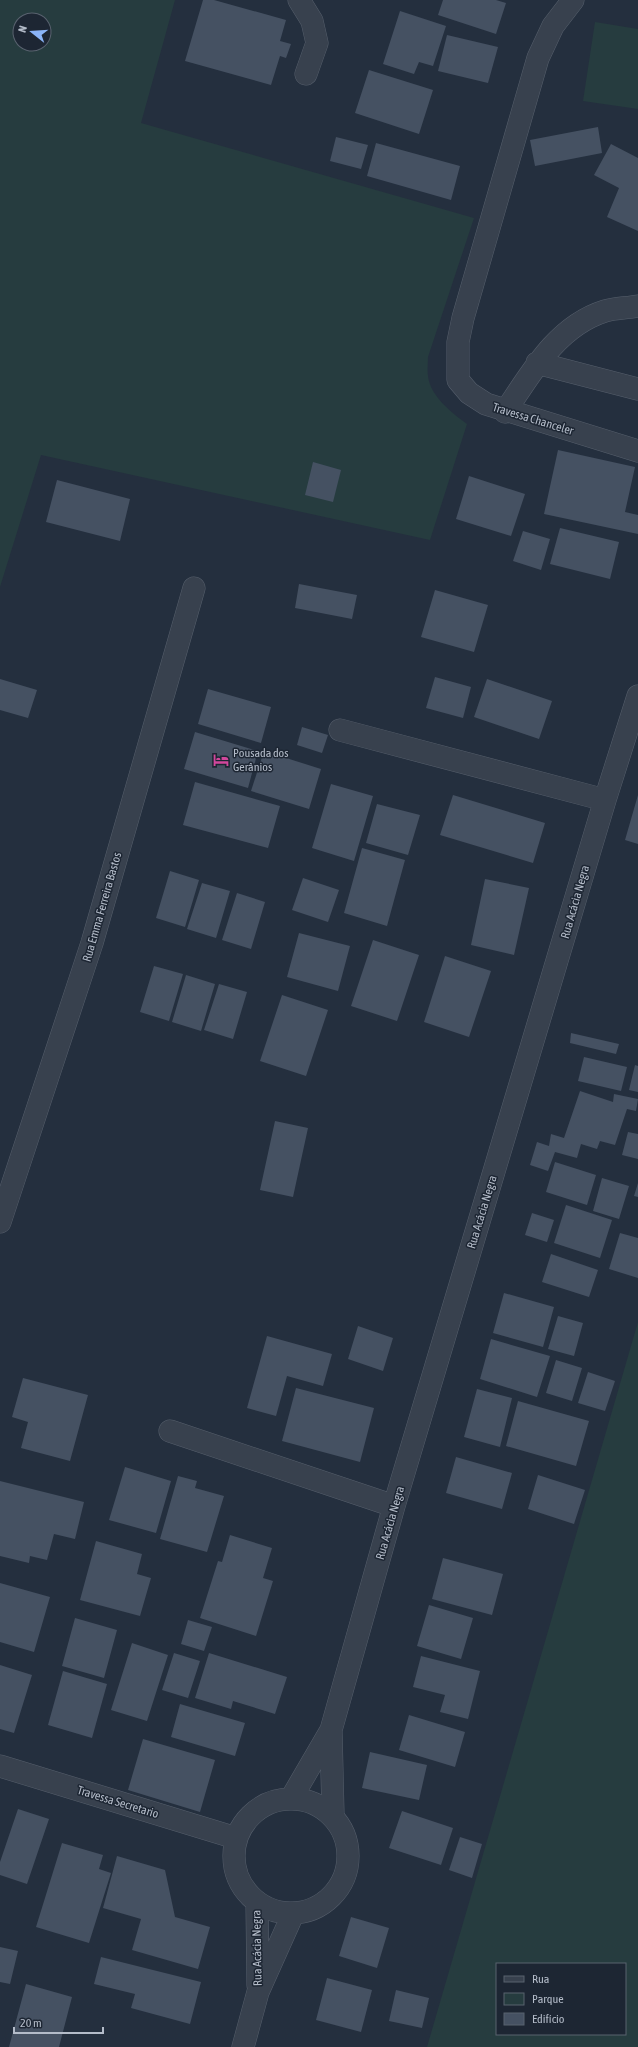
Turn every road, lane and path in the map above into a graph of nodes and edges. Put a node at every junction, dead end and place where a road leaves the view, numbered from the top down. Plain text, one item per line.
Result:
1 (299, 0) edge
2 (572, 0) edge
3 (306, 74) dead end
4 (638, 306) edge
5 (537, 364) junction
6 (638, 388) edge
7 (505, 412) junction
8 (638, 451) edge
9 (194, 588) dead end
10 (638, 696) edge
11 (340, 730) dead end
12 (605, 800) junction
13 (0, 1222) edge
14 (170, 1431) dead end
15 (394, 1506) junction
16 (331, 1730) junction
17 (0, 1766) edge
18 (292, 1797) junction
19 (333, 1814) junction
20 (236, 1838) junction
21 (257, 1903) junction
22 (293, 1914) junction
23 (258, 1992) junction
24 (243, 2047) edge

1 - 3 street
2 - 7 street, Travessa Chanceler
4 - 5 street
5 - 6 street
5 - 7 street
7 - 8 street, Travessa Chanceler
9 - 13 street, Rua Emma Ferreira Bastos
10 - 12 street, Rua Acácia Negra
11 - 12 street
12 - 15 street, Rua Acácia Negra
14 - 15 street
15 - 16 street, Rua Acácia Negra
16 - 18 street, Rua Acácia Negra
16 - 19 street, Rua Acácia Negra
17 - 20 street, Travessa Secretario
18 - 19 street
18 - 20 street
19 - 22 street
20 - 21 street
21 - 22 street
21 - 23 street, Rua Acácia Negra
22 - 23 street, Rua Acácia Negra
23 - 24 street, Rua Acácia Negra

